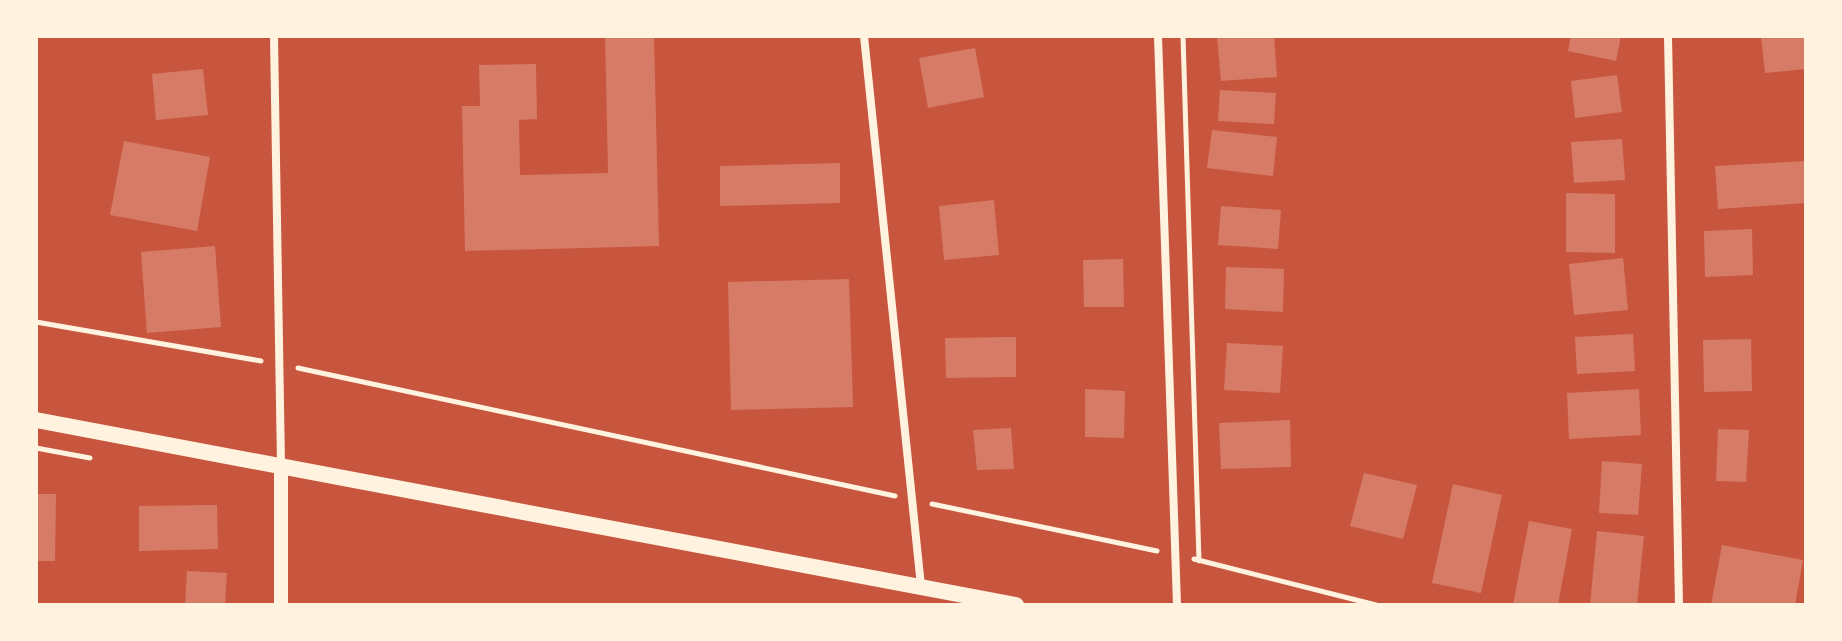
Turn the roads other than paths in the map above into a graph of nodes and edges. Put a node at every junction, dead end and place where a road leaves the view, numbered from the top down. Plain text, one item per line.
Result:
1 (274, 36) edge
2 (864, 36) edge
3 (1158, 36) edge
4 (1668, 36) edge
5 (36, 420) edge
6 (281, 466) junction
7 (921, 586) junction
8 (281, 605) edge
9 (1016, 605) edge
10 (1177, 605) edge
11 (1679, 605) edge

1 - 6 street
2 - 7 street
3 - 10 street
4 - 11 street
5 - 6 main road
6 - 7 main road
6 - 8 street
7 - 9 main road

